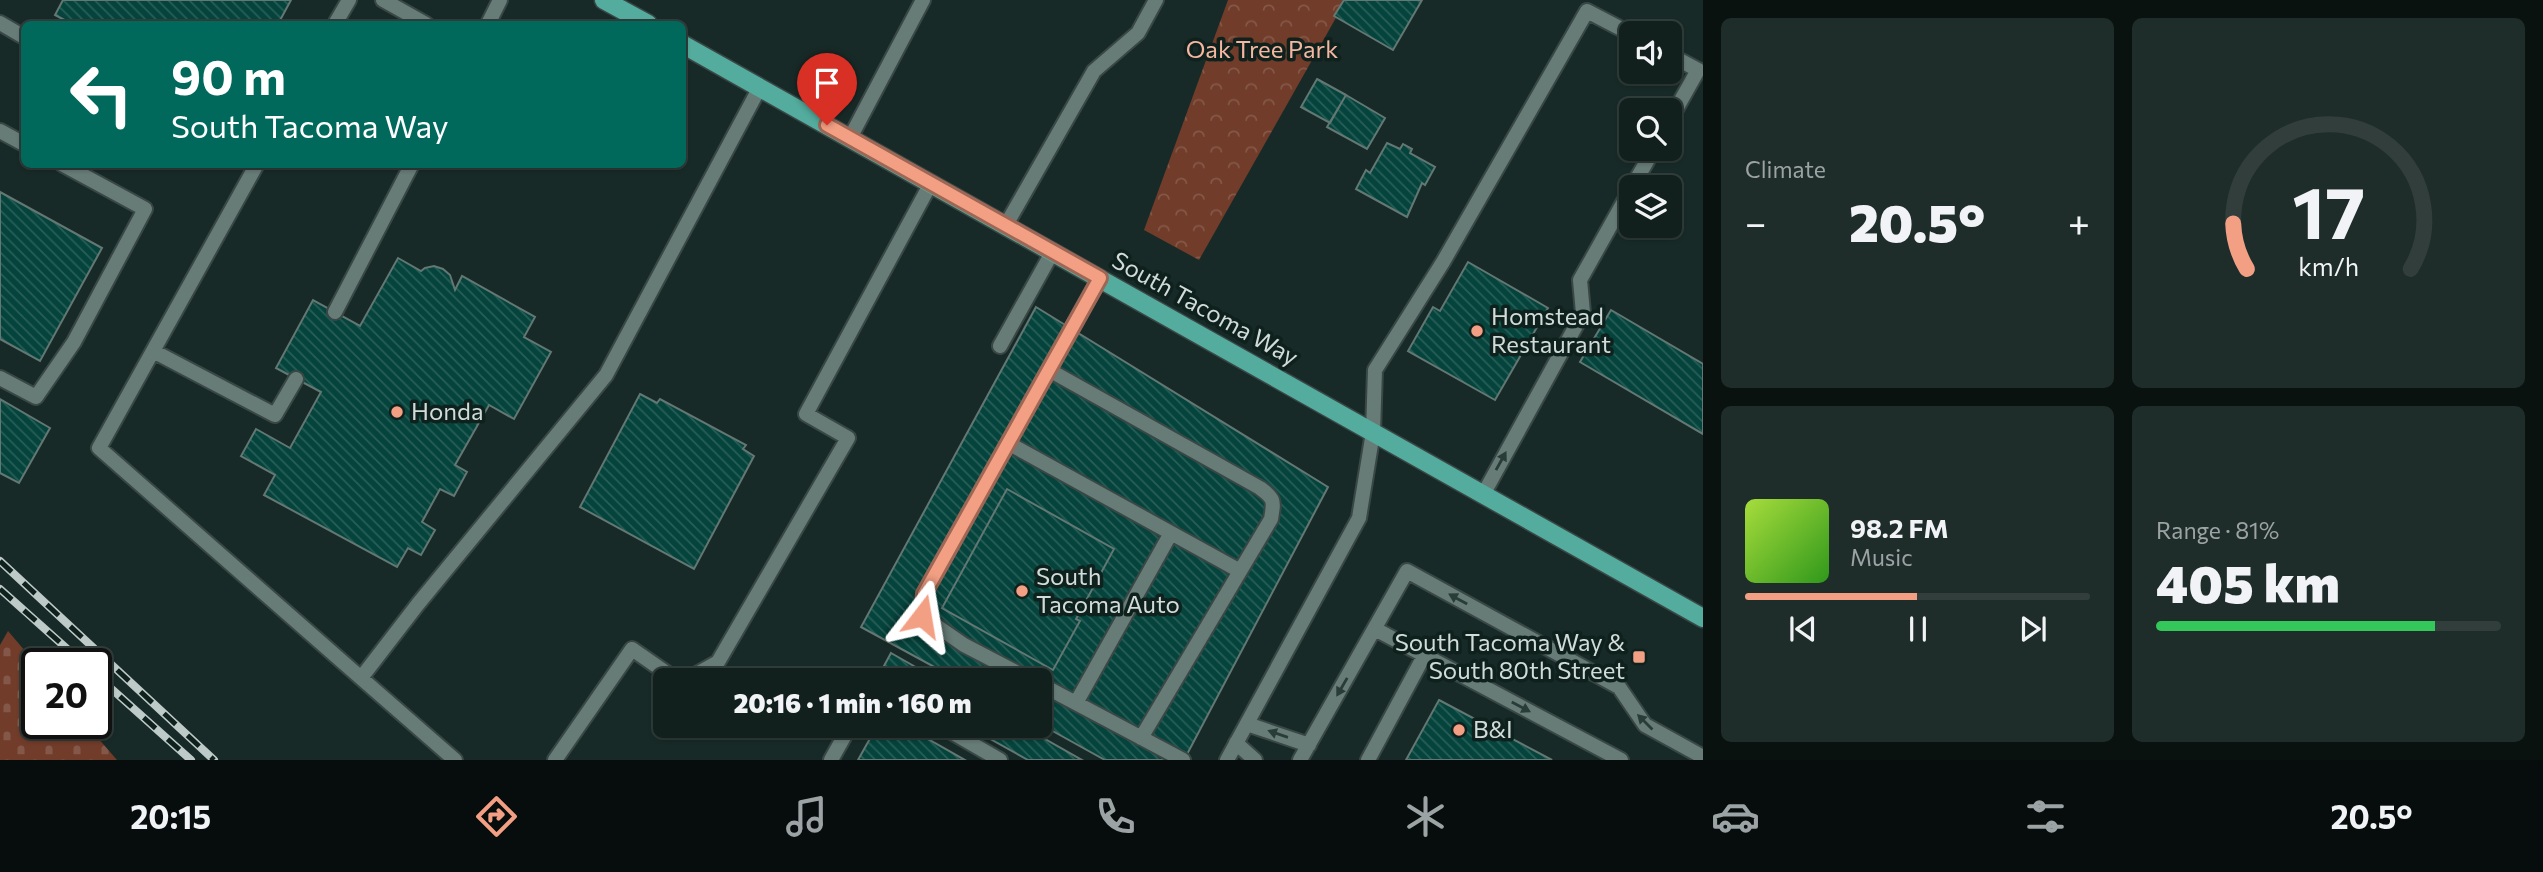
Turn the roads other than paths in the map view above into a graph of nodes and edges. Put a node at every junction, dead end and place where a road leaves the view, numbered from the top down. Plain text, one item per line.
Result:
1 (349, 0) edge
2 (383, 0) edge
3 (500, 0) edge
4 (604, 0) edge
5 (923, 0) edge
6 (1156, 0) edge
7 (337, 21) edge
8 (421, 21) edge
9 (490, 21) edge
10 (642, 21) edge
11 (0, 23) edge
12 (1619, 28) edge
13 (21, 35) edge
14 (686, 46) edge
15 (1682, 61) edge
16 (760, 87) junction
17 (1682, 98) edge
18 (0, 131) edge
19 (850, 138) junction
20 (21, 142) edge
21 (69, 168) edge
22 (255, 168) edge
23 (410, 168) edge
24 (931, 183) junction
25 (1619, 211) edge
26 (1006, 225) junction
27 (1053, 251) junction
28 (1100, 278) junction
29 (335, 312) dead end
30 (1000, 346) dead end
31 (153, 351) junction
32 (1049, 370) junction
33 (0, 379) edge
34 (296, 379) dead end
35 (1373, 432) junction
36 (1008, 443) junction
37 (1483, 493) junction
38 (1171, 533) junction
39 (1240, 571) junction
40 (1703, 618) edge
41 (1375, 629) junction
42 (1424, 656) junction
43 (659, 668) edge
44 (707, 668) edge
45 (1008, 668) edge
46 (361, 678) junction
47 (1052, 690) edge
48 (1076, 703) junction
49 (1247, 724) junction
50 (843, 738) edge
51 (962, 738) edge
52 (1141, 738) junction
53 (1236, 743) junction
54 (1309, 745) junction
55 (1703, 757) edge
56 (456, 760) edge
57 (555, 760) edge
58 (831, 760) edge
59 (1000, 760) edge
60 (1183, 760) edge
61 (1227, 760) edge
62 (1255, 760) edge
63 (1300, 760) edge
64 (1368, 760) edge
65 (1621, 760) edge

1 - 7 street
2 - 8 street
3 - 9 street
4 - 10 main road
5 - 19 street
6 - 26 street
11 - 13 street
12 - 35 street
14 - 16 main road, South Tacoma Way
15 - 17 street
16 - 19 main road, South Tacoma Way
16 - 46 street
18 - 20 street
19 - 24 main road, South Tacoma Way
21 - 33 street
22 - 31 street
23 - 29 street
24 - 26 main road, South Tacoma Way
24 - 44 street
37 -> 25 street
26 - 27 main road, South Tacoma Way
27 - 28 main road, South Tacoma Way
27 - 30 street
28 - 32 street
28 - 35 main road, South Tacoma Way
31 - 34 street
31 - 46 street
32 - 36 street
32 - 39 street
35 - 37 main road, South Tacoma Way
35 - 49 street
36 - 38 street
36 - 45 street
37 - 40 main road, South Tacoma Way
38 - 39 street
38 - 48 street
39 - 52 street
41 - 42 street
41 -> 54 street
55 -> 41 street
42 - 64 street
42 -> 65 street
43 - 57 street
46 - 56 street
47 - 48 street
48 - 52 street
49 - 53 street
54 -> 49 street
50 - 58 street
51 - 59 street
52 - 60 street
53 - 61 street
53 - 62 street
54 - 63 street

